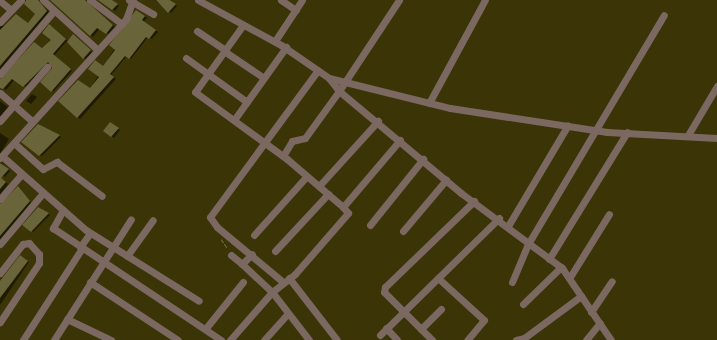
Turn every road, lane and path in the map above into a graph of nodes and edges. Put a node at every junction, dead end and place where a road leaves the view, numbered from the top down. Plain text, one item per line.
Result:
1 (20, 0) edge
2 (43, 0) edge
3 (90, 0) edge
4 (198, 0) edge
5 (281, 0) edge
6 (302, 0) edge
7 (399, 0) edge
8 (485, 0) edge
9 (0, 1) edge
10 (132, 1) edge
11 (11, 10) junction
12 (296, 10) junction
13 (53, 12) junction
14 (153, 14) dead end
15 (664, 15) dead end
16 (0, 22) edge
17 (122, 24) junction
18 (243, 25) junction
19 (197, 31) dead end
20 (275, 42) junction
21 (286, 48) junction
22 (98, 50) junction
23 (225, 51) junction
24 (186, 58) dead end
25 (47, 67) dead end
26 (318, 70) junction
27 (209, 73) junction
28 (0, 74) edge
29 (264, 78) junction
30 (329, 78) junction
31 (345, 80) junction
32 (717, 86) edge
33 (339, 91) junction
34 (0, 93) edge
35 (247, 102) junction
36 (12, 103) junction
37 (429, 103) junction
38 (234, 120) junction
39 (0, 121) edge
40 (32, 121) junction
41 (378, 121) junction
42 (568, 124) junction
43 (599, 130) junction
44 (627, 132) junction
45 (688, 135) junction
46 (717, 137) edge
47 (400, 140) junction
48 (14, 142) junction
49 (264, 142) junction
50 (282, 156) junction
51 (1, 157) edge
52 (423, 159) junction
53 (22, 174) junction
54 (307, 176) junction
55 (446, 180) junction
56 (319, 186) junction
57 (43, 193) junction
58 (328, 194) junction
59 (102, 196) dead end
60 (0, 198) edge
61 (474, 201) junction
62 (343, 207) junction
63 (63, 210) junction
64 (609, 214) dead end
65 (499, 218) junction
66 (131, 220) dead end
67 (153, 220) dead end
68 (370, 225) dead end
69 (508, 226) junction
70 (217, 227) junction
71 (403, 231) dead end
72 (90, 233) junction
73 (254, 234) dead end
74 (0, 244) edge
75 (528, 244) junction
76 (112, 246) junction
77 (81, 248) junction
78 (275, 251) dead end
79 (252, 254) junction
80 (232, 255) joint
81 (127, 256) junction
82 (549, 258) junction
83 (102, 262) junction
84 (242, 264) junction
85 (561, 267) junction
86 (0, 273) edge
87 (570, 277) junction
88 (438, 278) junction
89 (286, 280) junction
90 (612, 281) dead end
91 (90, 282) junction
92 (243, 282) dead end
93 (512, 282) dead end
94 (272, 292) junction
95 (581, 296) junction
96 (199, 301) dead end
97 (522, 304) dead end
98 (441, 309) dead end
99 (403, 312) junction
100 (591, 312) junction
101 (288, 313) junction
102 (67, 319) junction
103 (0, 322) edge
104 (600, 323) junction
105 (206, 328) junction
106 (386, 328) junction
107 (421, 329) junction
108 (380, 335) dead end
109 (525, 339) edge
110 (23, 340) edge
111 (54, 340) edge
112 (111, 340) edge
113 (178, 340) edge
114 (221, 340) edge
115 (230, 340) edge
116 (264, 340) edge
117 (309, 340) edge
118 (338, 340) edge
119 (397, 340) edge
120 (432, 340) edge
121 (467, 340) edge
122 (516, 340) edge
123 (586, 340) edge
124 (611, 340) edge

1 - 11 street
2 - 13 street
3 - 17 street
4 - 18 street
5 - 12 street
6 - 12 street
7 - 31 street
8 - 37 street
9 - 11 street
10 - 14 street
10 - 17 street
11 - 16 street
12 - 20 street
13 - 22 street
13 - 28 street
15 - 43 street
17 - 22 street
18 - 20 street
18 - 23 street
19 - 23 street
20 - 21 street
21 - 26 street
21 - 29 street
22 - 40 street
23 - 27 street
23 - 29 street
24 - 27 street
25 - 36 street
26 - 30 street
26 - 49 street
27 - 35 street
27 - 38 street
29 - 35 street
30 - 31 street
30 - 33 street
31 - 33 street
31 - 37 street
32 - 45 street
33 - 41 street
33 - 50 street
34 - 36 street
35 - 38 street
36 - 39 street
36 - 40 street
37 - 42 street
38 - 49 street
40 - 48 street
41 - 47 street
41 - 56 street
42 - 43 street
42 - 69 street
43 - 44 street
43 - 75 street
44 - 45 street
44 - 82 street
45 - 46 street
47 - 52 street
47 - 62 street
48 - 51 street
48 - 59 street
49 - 50 street
49 - 70 street
50 - 54 street
51 - 53 street
52 - 55 street
52 - 68 street
53 - 57 street
53 - 60 street
54 - 56 street
54 - 73 street
55 - 61 street
55 - 71 street
56 - 58 street
57 - 63 street
57 - 74 street
58 - 62 street
58 - 78 street
61 - 65 street
61 - 99 street
62 - 89 street
63 - 72 street
63 - 77 street
64 - 87 street
65 - 69 street
65 - 88 street
66 - 76 street
67 - 81 street
69 - 75 street
70 - 79 street
70 - 80 path
72 - 76 street
72 - 77 street
75 - 82 street
75 - 93 street
76 - 81 street
76 - 83 street
77 - 83 street
77 - 110 street
79 - 84 street
79 - 89 street
80 - 84 street
81 - 96 street
82 - 85 street
83 - 91 street
83 - 105 street
84 - 94 street
85 - 87 street
85 - 97 street
86 - 103 street
87 - 95 street
88 - 99 street
88 - 121 street
89 - 94 street
89 - 118 street
90 - 100 street
91 - 102 street
91 - 113 street
92 - 105 street
94 - 101 street
94 - 115 street
95 - 100 street
95 - 109 street
98 - 107 street
99 - 106 street
99 - 107 street
100 - 104 street
101 - 116 street
101 - 117 street
102 - 111 street
102 - 112 street
104 - 123 street
104 - 124 street
105 - 114 street
106 - 108 street
106 - 119 street
107 - 120 street
109 - 122 street

